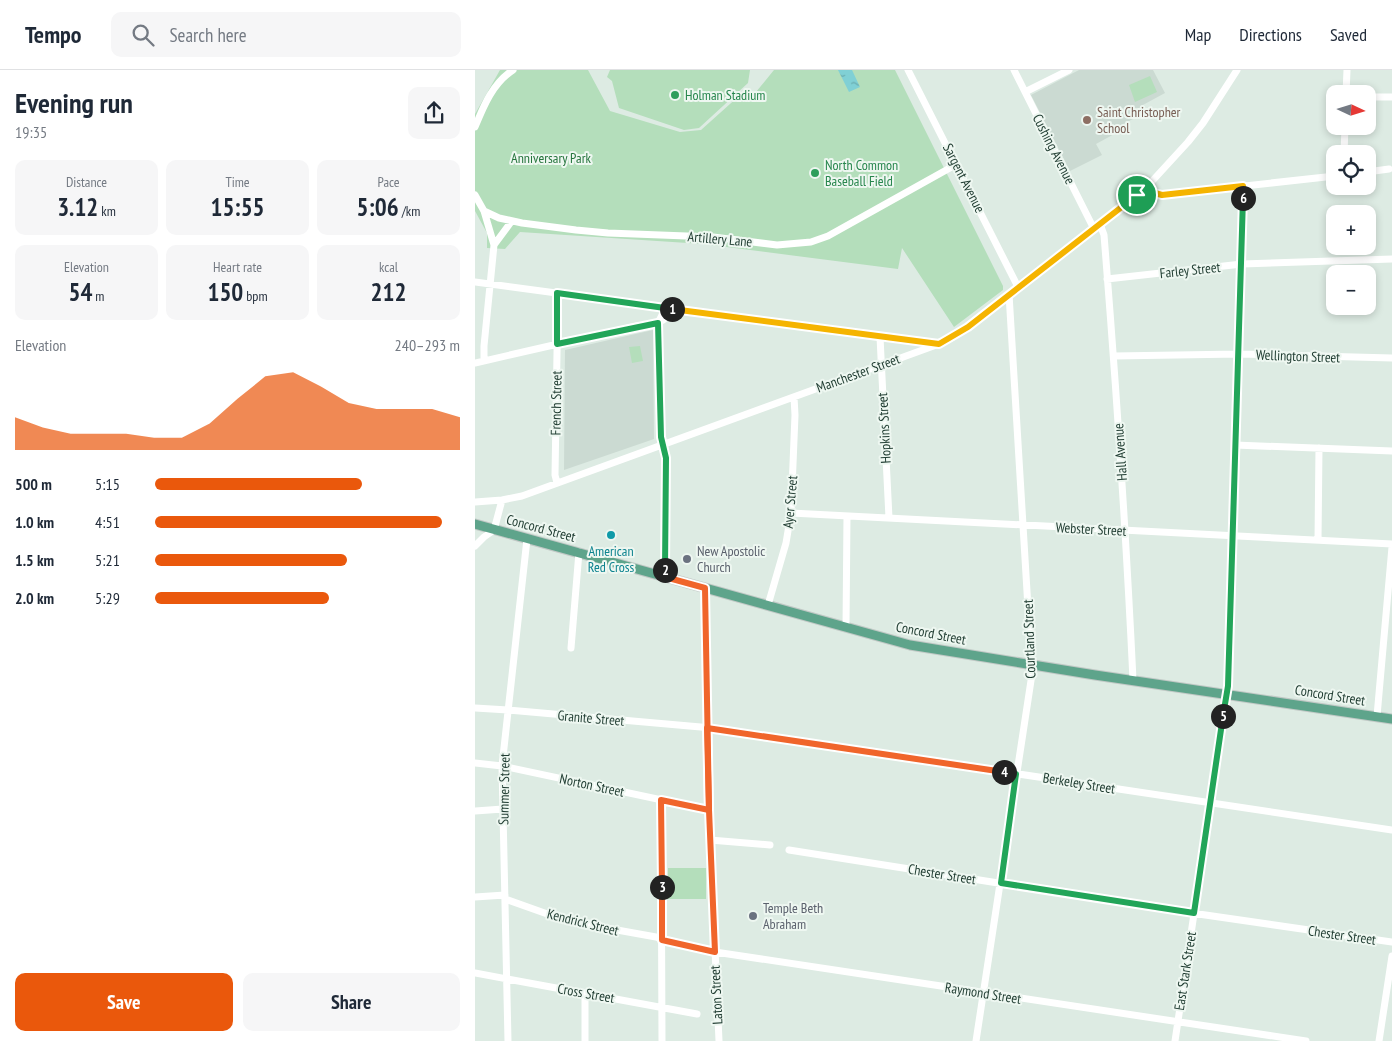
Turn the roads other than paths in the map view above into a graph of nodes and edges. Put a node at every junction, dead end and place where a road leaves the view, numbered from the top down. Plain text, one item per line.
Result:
1 (513, 70) edge
2 (908, 70) edge
3 (1014, 70) edge
4 (1069, 70) edge
5 (1237, 70) edge
6 (1347, 70) edge
7 (1346, 85) edge
8 (1025, 92) junction
9 (1376, 97) edge
10 (1392, 97) edge
11 (475, 127) edge
12 (957, 164) junction
13 (1389, 169) dead end
14 (1376, 171) edge
15 (1326, 177) edge
16 (1243, 186) junction
17 (1144, 190) junction
18 (475, 195) edge
19 (484, 211) junction
20 (511, 222) junction
21 (1097, 226) junction
22 (494, 245) junction
23 (1392, 258) edge
24 (1242, 264) junction
25 (1107, 279) junction
26 (475, 282) edge
27 (490, 284) junction
28 (1018, 287) junction
29 (557, 293) junction
30 (1009, 294) junction
31 (664, 308) junction
32 (673, 309) junction
33 (658, 323) junction
34 (880, 337) junction
35 (557, 344) junction
36 (939, 344) junction
37 (1239, 354) junction
38 (1114, 356) junction
39 (1392, 358) edge
40 (484, 361) junction
41 (475, 363) edge
42 (881, 365) junction
43 (795, 397) junction
44 (663, 444) junction
45 (1235, 445) junction
46 (1319, 448) junction
47 (1392, 451) edge
48 (557, 483) junction
49 (502, 500) junction
50 (475, 502) edge
51 (791, 513) junction
52 (847, 516) junction
53 (889, 518) junction
54 (475, 524) edge
55 (1023, 525) junction
56 (495, 530) junction
57 (1125, 530) junction
58 (1233, 536) junction
59 (527, 539) junction
60 (1317, 540) junction
61 (475, 546) edge
62 (1392, 546) edge
63 (579, 552) junction
64 (665, 577) junction
65 (705, 588) junction
66 (767, 605) junction
67 (846, 627) junction
68 (571, 648) dead end
69 (1031, 664) junction
70 (1133, 680) junction
71 (1227, 694) junction
72 (475, 708) edge
73 (508, 710) junction
74 (1377, 716) junction
75 (1392, 719) edge
76 (707, 728) junction
77 (475, 763) edge
78 (503, 766) junction
79 (1016, 774) junction
80 (661, 800) junction
81 (1211, 803) junction
82 (503, 809) junction
83 (709, 810) junction
84 (475, 811) edge
85 (1392, 830) edge
86 (710, 840) junction
87 (769, 845) dead end
88 (789, 850) dead end
89 (1001, 883) junction
90 (475, 897) edge
91 (505, 897) junction
92 (1194, 913) junction
93 (662, 940) junction
94 (1392, 942) edge
95 (715, 952) junction
96 (1392, 956) edge
97 (475, 973) edge
98 (507, 979) junction
99 (585, 993) junction
100 (984, 993) junction
101 (662, 1007) junction
102 (697, 1014) dead end
103 (1178, 1023) junction
104 (508, 1041) edge
105 (585, 1041) edge
106 (663, 1041) edge
107 (719, 1041) edge
108 (977, 1041) edge
109 (1175, 1041) edge
110 (1306, 1041) edge
111 (1379, 1041) edge

1 - 11 street
2 - 12 street, Sargent Avenue
3 - 8 street, Cushing Avenue
4 - 8 street
5 - 17 street, Manchester Street
6 - 7 street
8 - 21 street, Cushing Avenue
9 - 10 street
12 - 20 street, Artillery Lane
12 - 28 street, Sargent Avenue
13 - 14 street
15 - 16 street
16 - 17 street
16 - 24 street, East Stark Street
17 - 21 street, Manchester Street
18 - 19 street
19 - 20 street, Artillery Lane
19 - 22 street
20 - 22 street
21 - 25 street, Hall Avenue
21 - 28 street, Manchester Street
22 - 27 street
23 - 24 street, Farley Street
24 - 25 street, Farley Street
24 - 37 street, East Stark Street
25 - 38 street, Hall Avenue
26 - 27 street
27 - 29 street
27 - 40 street
28 - 30 street, Manchester Street
29 - 31 street
29 - 35 street, French Street
30 - 36 street, Manchester Street
30 - 55 street, Courtland Street
31 - 32 street
31 - 33 street
32 - 33 street
32 - 34 street
33 - 35 street
33 - 44 street
34 - 36 street
34 - 42 street, Hopkins Street
35 - 40 street
35 - 48 street, French Street
36 - 42 street, Manchester Street
37 - 38 street, Wellington Street
37 - 39 street, Wellington Street
37 - 45 street, East Stark Street
38 - 57 street, Hall Avenue
40 - 41 street
42 - 43 street, Manchester Street
42 - 53 street, Hopkins Street
43 - 44 street, Manchester Street
43 - 51 street, Ayer Street
44 - 48 street, Manchester Street
44 - 64 street
45 - 46 street
45 - 58 street, East Stark Street
46 - 47 street
46 - 60 street
48 - 49 street, Manchester Street
49 - 50 street, Manchester Street
49 - 56 street
51 - 52 street, Webster Street
51 - 66 street, Ayer Street
52 - 53 street, Webster Street
52 - 67 street
53 - 55 street, Webster Street
54 - 56 main road, Concord Street
55 - 57 street, Webster Street
55 - 69 street, Courtland Street
56 - 59 main road, Concord Street
56 - 61 street
57 - 58 street, Webster Street
57 - 70 street, Hall Avenue
58 - 60 street, Webster Street
58 - 71 street, East Stark Street
59 - 63 main road, Concord Street
59 - 73 street, Summer Street
60 - 62 street, Webster Street
62 - 74 street
63 - 64 main road, Concord Street
63 - 68 street
64 - 65 main road, Concord Street
65 - 66 main road, Concord Street
65 - 76 street, Laton Street
66 - 67 main road, Concord Street
67 - 69 main road, Concord Street
69 - 70 main road, Concord Street
69 - 79 street, Courtland Street
70 - 71 main road, Concord Street
71 - 74 main road, Concord Street
71 - 81 street, East Stark Street
72 - 73 street, Granite Street
73 - 76 street, Granite Street
73 - 78 street, Summer Street
74 - 75 main road, Concord Street
76 - 79 street, Berkeley Street
76 - 83 street, Laton Street
77 - 78 street, Norton Street
78 - 80 street, Norton Street
78 - 82 street, Summer Street
79 - 81 street, Berkeley Street
79 - 89 street, Courtland Street
80 - 83 street, Norton Street
80 - 93 street
81 - 85 street, Berkeley Street
81 - 92 street, East Stark Street
82 - 84 street
82 - 91 street, Summer Street
83 - 86 street, Laton Street
86 - 87 street
86 - 95 street, Laton Street
88 - 89 street, Chester Street
89 - 92 street, Chester Street
89 - 100 street, Courtland Street
90 - 91 street, Kendrick Street
91 - 93 street, Kendrick Street
91 - 98 street, Summer Street
92 - 94 street, Chester Street
92 - 103 street, East Stark Street
93 - 95 street, Raymond Street
93 - 101 street
95 - 100 street, Raymond Street
95 - 107 street, Laton Street
96 - 111 street
97 - 98 street, Cross Street
98 - 99 street, Cross Street
98 - 104 street, Summer Street
99 - 101 street, Cross Street
99 - 105 street
100 - 103 street, Raymond Street
100 - 108 street, Courtland Street
101 - 102 street, Cross Street
101 - 106 street
103 - 109 street, East Stark Street
103 - 110 street, Raymond Street

